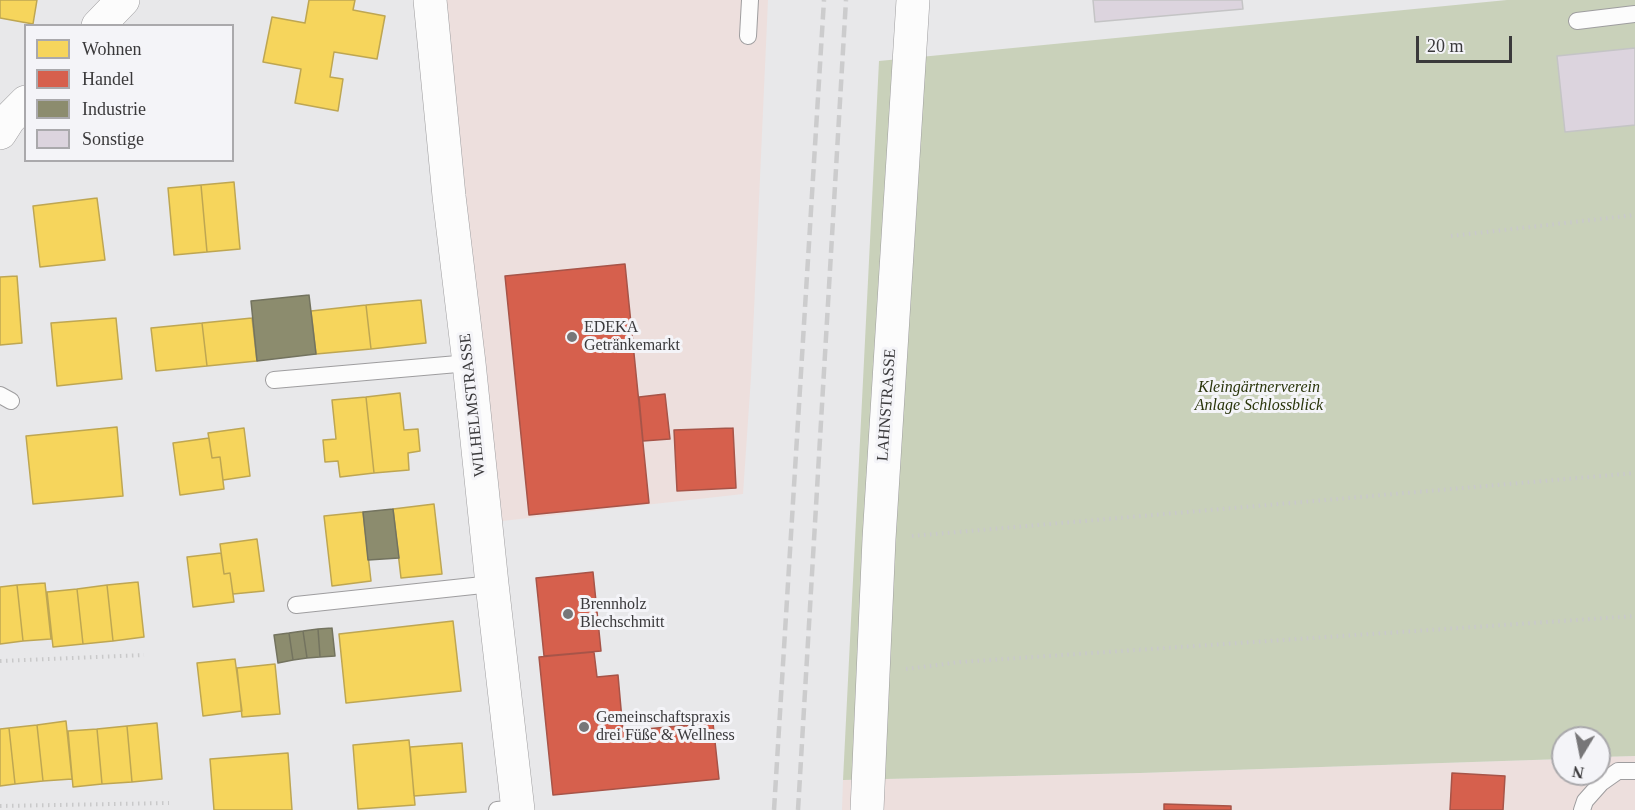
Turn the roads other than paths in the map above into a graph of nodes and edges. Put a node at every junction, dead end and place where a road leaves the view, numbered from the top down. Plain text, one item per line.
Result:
1 (123, 0) edge
2 (430, 0) edge
3 (750, 0) edge
4 (913, 0) edge
5 (1635, 14) edge
6 (1577, 21) dead end
7 (100, 24) edge
8 (748, 36) dead end
9 (24, 104) edge
10 (0, 133) edge
11 (469, 363) junction
12 (274, 380) dead end
13 (492, 584) junction
14 (296, 605) dead end
15 (1635, 771) edge
16 (511, 809) edge
17 (867, 810) edge
18 (1582, 810) edge

1 - 7 street
2 - 11 street, WILHELMSTRASSE
3 - 8 lane
4 - 17 street, LAHNSTRASSE
5 - 6 lane
9 - 10 street
11 - 12 lane
11 - 13 street, WILHELMSTRASSE
13 - 14 lane
13 - 16 street, WILHELMSTRASSE
15 - 18 lane

